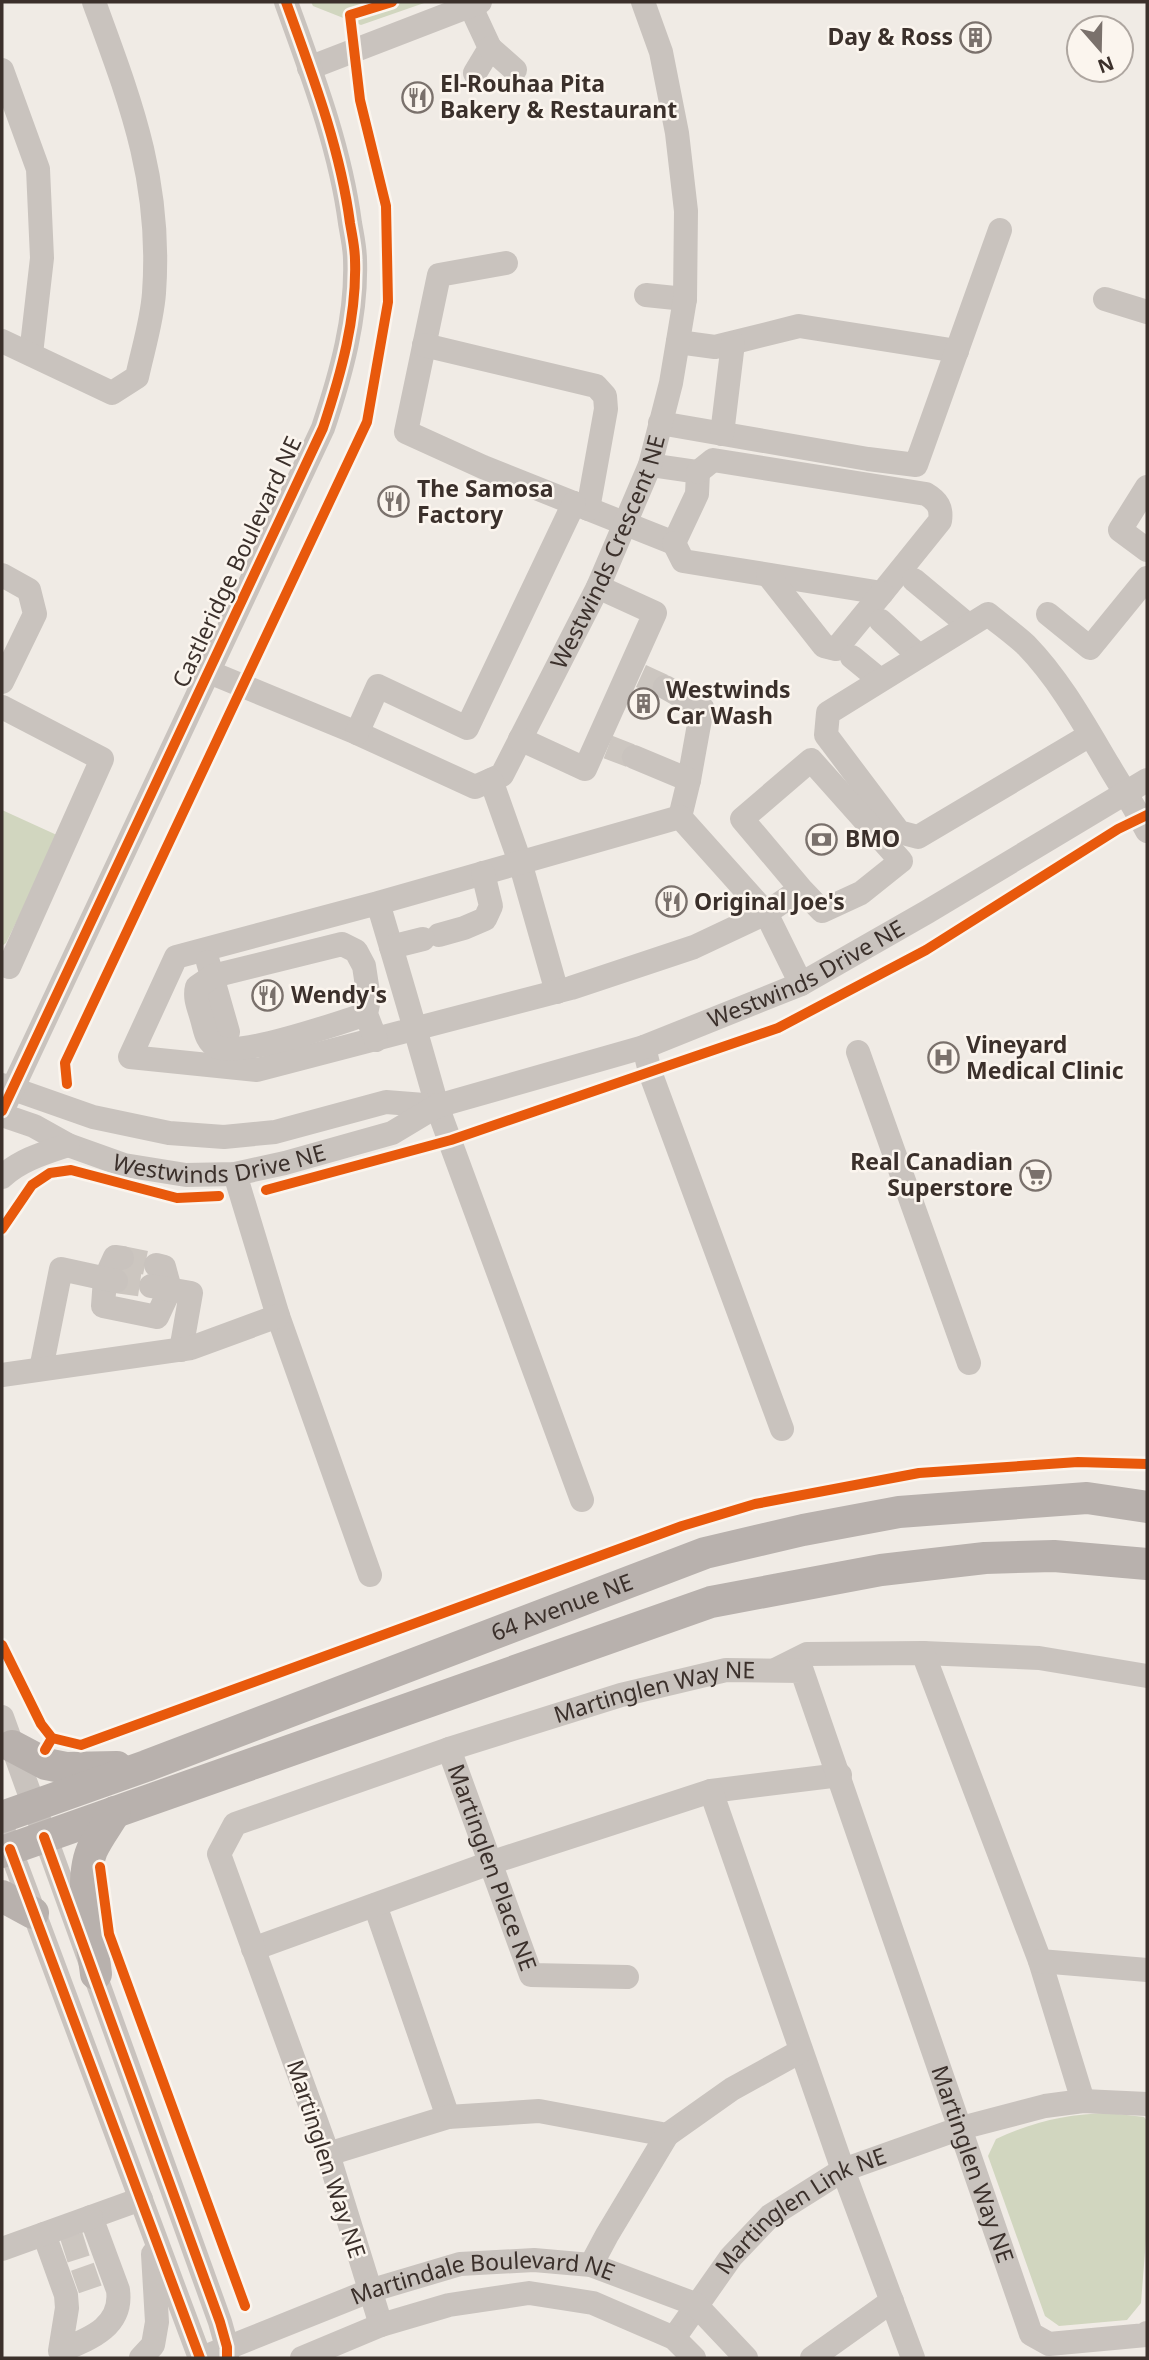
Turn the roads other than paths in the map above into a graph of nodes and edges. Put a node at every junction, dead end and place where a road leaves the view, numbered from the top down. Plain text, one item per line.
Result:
1 (94, 2) edge
2 (286, 2) edge
3 (643, 2) edge
4 (475, 4) edge
5 (490, 48) junction
6 (309, 68) junction
7 (2, 70) edge
8 (515, 70) dead end
9 (475, 73) dead end
10 (1000, 230) dead end
11 (506, 263) dead end
12 (646, 295) dead end
13 (685, 299) junction
14 (1105, 299) dead end
15 (1147, 312) edge
16 (2, 341) edge
17 (678, 342) junction
18 (733, 343) junction
19 (424, 345) junction
20 (957, 351) junction
21 (31, 354) junction
22 (660, 423) junction
23 (723, 434) junction
24 (650, 465) junction
25 (698, 472) junction
26 (1147, 487) edge
27 (581, 506) junction
28 (625, 523) junction
29 (674, 543) junction
30 (1147, 550) edge
31 (2, 575) edge
32 (768, 575) junction
33 (1147, 578) edge
34 (914, 580) dead end
35 (598, 587) junction
36 (882, 593) junction
37 (1048, 614) dead end
38 (881, 621) dead end
39 (968, 625) junction
40 (919, 656) junction
41 (852, 657) dead end
42 (209, 671) junction
43 (880, 680) junction
44 (2, 682) edge
45 (665, 687) tunnel mouth
46 (2, 707) edge
47 (358, 733) junction
48 (1090, 735) junction
49 (520, 739) junction
50 (634, 757) tunnel mouth
51 (491, 780) junction
52 (689, 780) junction
53 (1147, 780) edge
54 (1126, 794) junction
55 (680, 817) junction
56 (1147, 831) edge
57 (520, 862) junction
58 (483, 873) junction
59 (801, 889) junction
60 (378, 903) junction
61 (766, 913) junction
62 (391, 947) junction
63 (204, 950) junction
64 (2, 964) edge
65 (213, 976) junction
66 (801, 984) junction
67 (557, 992) junction
68 (366, 1014) junction
69 (415, 1030) junction
70 (228, 1032) dead end
71 (376, 1040) junction
72 (644, 1047) junction
73 (858, 1052) dead end
74 (7, 1086) edge
75 (437, 1106) junction
76 (2, 1113) edge
77 (68, 1145) junction
78 (235, 1174) junction
79 (2, 1177) edge
80 (278, 1316) junction
81 (181, 1350) junction
82 (969, 1363) dead end
83 (41, 1369) junction
84 (2, 1375) edge
85 (782, 1429) dead end
86 (1147, 1496) edge
87 (1087, 1498) junction
88 (582, 1500) dead end
89 (1147, 1507) edge
90 (1147, 1545) edge
91 (1054, 1556) junction
92 (1147, 1564) edge
93 (370, 1575) dead end
94 (923, 1653) junction
95 (772, 1671) junction
96 (1147, 1676) edge
97 (2, 1717) edge
98 (12, 1746) junction
99 (449, 1749) junction
100 (146, 1766) junction
101 (840, 1775) junction
102 (711, 1791) junction
103 (33, 1806) junction
104 (115, 1812) junction
105 (2, 1817) edge
106 (44, 1837) junction
107 (5, 1843) edge
108 (491, 1863) junction
109 (2, 1896) edge
110 (375, 1905) junction
111 (33, 1913) junction
112 (253, 1949) junction
113 (1040, 1961) junction
114 (1147, 1970) edge
115 (96, 1974) junction
116 (627, 1977) dead end
117 (801, 2051) junction
118 (1083, 2101) junction
119 (1147, 2104) edge
120 (448, 2117) junction
121 (961, 2128) junction
122 (667, 2135) junction
123 (328, 2154) junction
124 (843, 2171) junction
125 (141, 2199) junction
126 (152, 2229) junction
127 (73, 2240) junction
128 (2, 2249) edge
129 (591, 2265) junction
130 (86, 2278) junction
131 (369, 2291) junction
132 (891, 2301) junction
133 (695, 2304) junction
134 (381, 2325) junction
135 (1147, 2333) edge
136 (674, 2338) junction
137 (227, 2353) edge
138 (54, 2356) edge
139 (141, 2358) edge
140 (201, 2358) edge
141 (302, 2358) edge
142 (694, 2358) edge
143 (746, 2358) edge
144 (813, 2358) edge
145 (913, 2358) edge

1 - 21 street
2 - 6 street, Castleridge Boulevard NE
3 - 13 street, Westwinds Crescent NE
4 - 5 street
4 - 6 street
5 - 8 street
5 - 9 street
6 - 42 street, Castleridge Boulevard NE
7 - 21 street
10 - 20 street
11 - 19 street
12 - 13 street
13 - 17 street, Westwinds Crescent NE
14 - 15 street
16 - 21 street
17 - 18 street
17 - 22 street, Westwinds Crescent NE
18 - 20 street
18 - 23 street
19 - 27 street
19 - 27 street
20 - 23 street
22 - 23 street
22 - 24 street, Westwinds Crescent NE
24 - 25 street
24 - 28 street, Westwinds Crescent NE
25 - 29 street
25 - 36 street
26 - 30 street
27 - 28 street
27 - 47 street
28 - 29 street
28 - 35 street, Westwinds Crescent NE
29 - 32 street
31 - 44 street
32 - 36 street
32 - 36 street
33 - 37 street
34 - 39 street
35 - 49 street, Westwinds Crescent NE
35 - 49 street
38 - 40 street
39 - 40 street
39 - 48 street
40 - 43 street
41 - 43 street
42 - 47 street
42 - 74 street, Castleridge Boulevard NE
43 - 48 street
45 - 52 street
46 - 64 street
47 - 51 street
48 - 54 street
49 - 51 street, Westwinds Crescent NE
50 - 52 street
51 - 57 street
52 - 55 street
53 - 54 street, Westwinds Drive NE
54 - 56 street
54 - 66 street, Westwinds Drive NE
55 - 57 street
55 - 61 street
57 - 58 street
57 - 67 street
58 - 60 street
58 - 62 street
59 - 59 street
59 - 61 street
60 - 62 street
60 - 63 street
61 - 66 street
61 - 67 street
62 - 69 street
63 - 65 street
63 - 71 street
65 - 68 street
65 - 68 street
65 - 70 street
66 - 72 street, Westwinds Drive NE
67 - 69 street
68 - 71 street
69 - 71 street
69 - 75 street
72 - 75 street, Westwinds Drive NE
72 - 85 street
73 - 82 street
74 - 75 street, Westwinds Drive NE
74 - 76 street, Castleridge Boulevard NE
75 - 78 street, Westwinds Drive NE
75 - 88 street
76 - 77 street, Westwinds Drive NE
77 - 78 street, Westwinds Drive NE
77 - 79 street
78 - 80 street
80 - 81 street
80 - 93 street
81 - 83 street
81 - 83 street
83 - 84 street
86 - 87 main road
87 - 89 main road, 64 Avenue NE
87 - 100 main road, 64 Avenue NE
90 - 91 main road
91 - 92 main road, 64 Avenue NE
91 - 104 main road, 64 Avenue NE
94 - 95 street
94 - 96 street
94 - 113 street
95 - 99 street, Martinglen Way NE
95 - 101 street, Martinglen Way NE
97 - 98 street
98 - 100 main road
98 - 103 street
99 - 108 street, Martinglen Place NE
99 - 112 street, Martinglen Way NE
100 - 103 main road, 64 Avenue NE
101 - 102 street
101 - 121 street, Martinglen Way NE
102 - 108 street
102 - 117 street
103 - 105 main road, 64 Avenue NE
103 - 106 street
104 - 106 main road, 64 Avenue NE
104 - 115 main road
106 - 107 main road, 64 Avenue NE
106 - 115 street
107 - 111 street
108 - 110 street
108 - 116 street, Martinglen Place NE
109 - 111 main road
110 - 112 street
110 - 120 street
111 - 125 street
112 - 123 street, Martinglen Way NE
113 - 114 street
113 - 118 street
115 - 137 street
117 - 122 street
117 - 124 street
118 - 119 street, Martinglen Link NE
118 - 121 street, Martinglen Link NE
120 - 122 street
120 - 123 street
121 - 124 street, Martinglen Link NE
121 - 135 street, Martinglen Way NE
122 - 129 street
123 - 131 street, Martinglen Way NE
124 - 132 street
124 - 133 street, Martinglen Link NE
125 - 126 street
125 - 127 street
126 - 139 street
126 - 140 street
127 - 128 street
127 - 130 street
127 - 130 street
129 - 131 street, Martindale Boulevard NE
129 - 133 street, Martindale Boulevard NE
130 - 138 street
130 - 138 street
131 - 134 street, Martinglen Way NE
131 - 137 street, Martindale Boulevard NE
132 - 144 street
132 - 145 street
133 - 136 street, Martinglen Link NE
133 - 143 street, Martindale Boulevard NE
134 - 136 street, Martindale Boulevard NE
134 - 141 street, Martindale Boulevard NE
136 - 142 street, Martindale Boulevard NE
137 - 140 street, Martindale Boulevard NE

